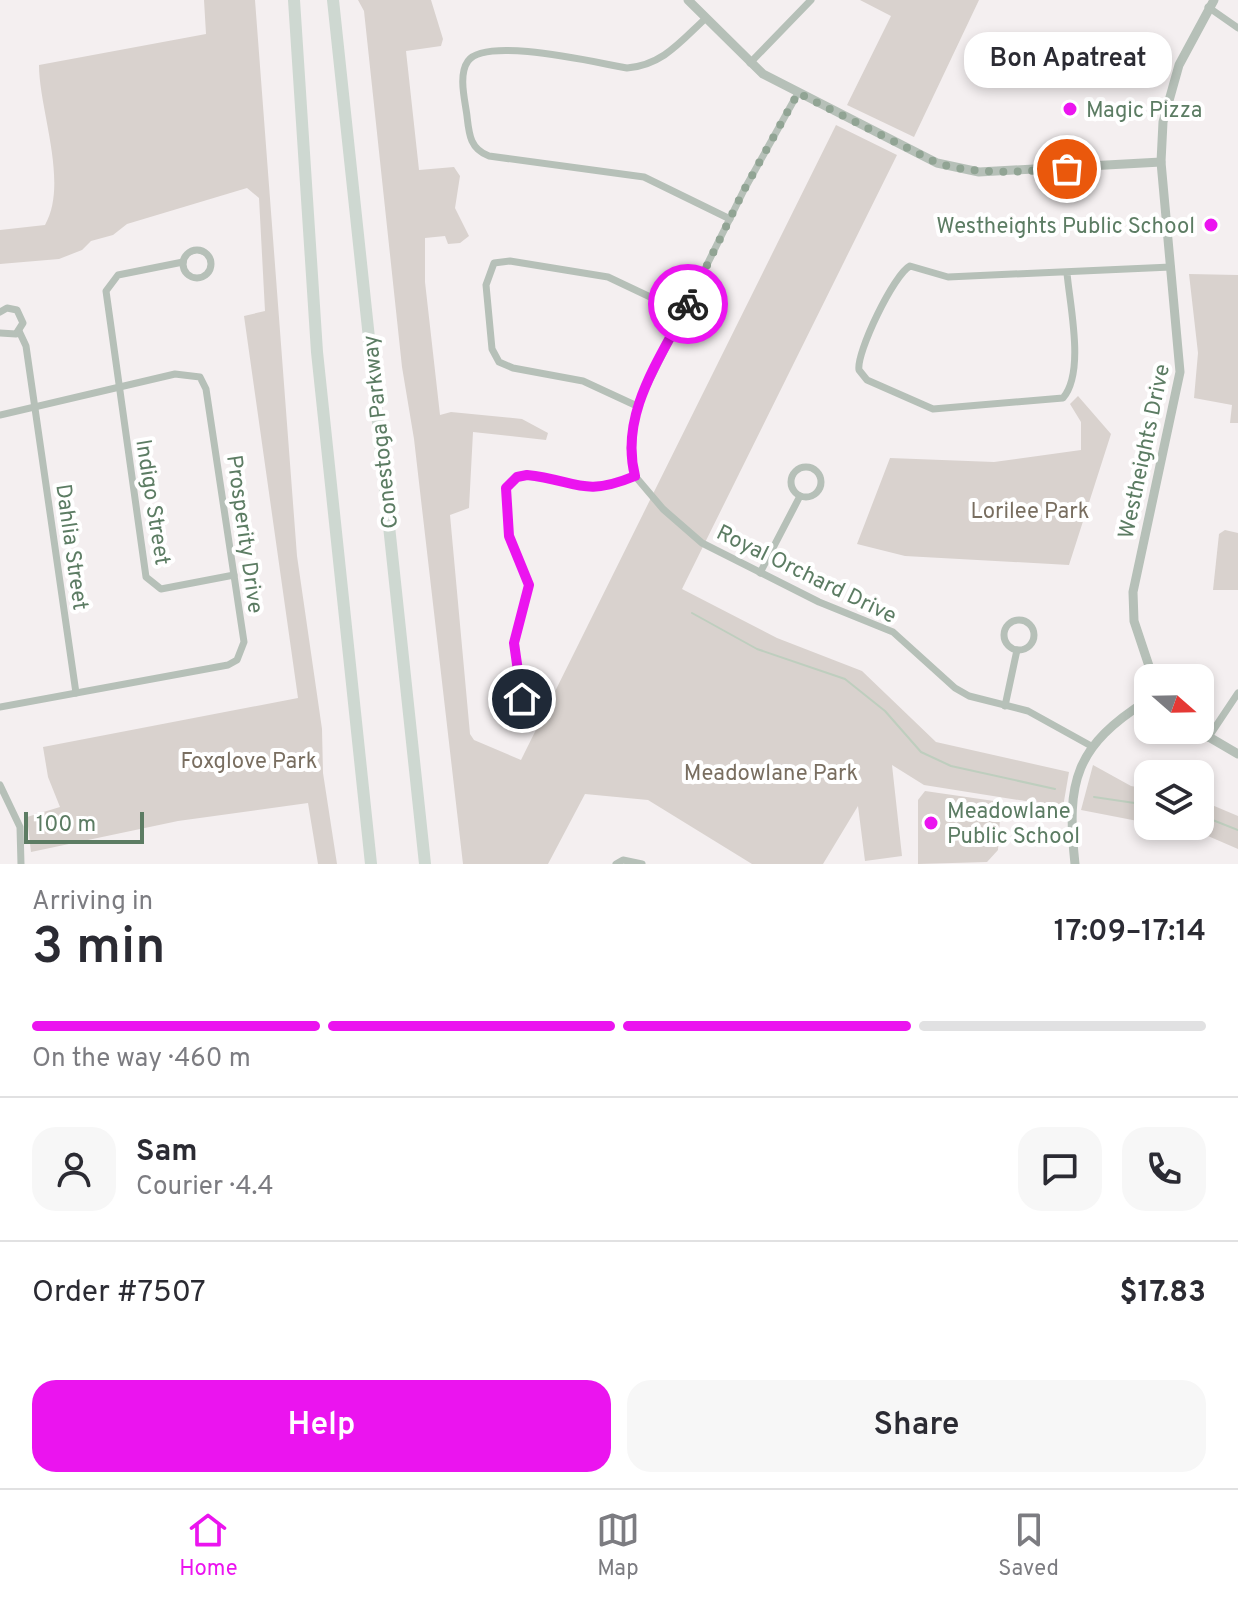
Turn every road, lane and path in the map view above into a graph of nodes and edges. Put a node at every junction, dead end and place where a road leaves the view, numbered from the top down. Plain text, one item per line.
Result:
1 (294, 0) edge
2 (333, 0) edge
3 (688, 0) edge
4 (811, 0) edge
5 (1211, 4) edge
6 (706, 18) junction
7 (1238, 28) edge
8 (750, 63) junction
9 (798, 93) junction
10 (1161, 162) junction
11 (730, 219) junction
12 (183, 262) junction
13 (1171, 267) junction
14 (1067, 273) junction
15 (0, 312) edge
16 (684, 313) junction
17 (19, 331) junction
18 (0, 333) edge
19 (119, 387) junction
20 (637, 406) junction
21 (35, 407) junction
22 (0, 415) edge
23 (635, 476) junction
24 (800, 496) junction
25 (760, 573) junction
26 (234, 575) junction
27 (1017, 650) junction
28 (1148, 664) edge
29 (520, 681) junction
30 (76, 693) junction
31 (1238, 693) edge
32 (1005, 706) junction
33 (0, 707) edge
34 (1134, 710) edge
35 (1214, 729) edge
36 (1214, 741) edge
37 (1093, 747) junction
38 (1238, 754) edge
39 (0, 788) edge
40 (21, 864) edge
41 (371, 864) edge
42 (425, 864) edge
43 (616, 864) edge
44 (642, 864) edge
45 (1075, 864) edge

1 - 41 highway
2 - 42 highway, Conestoga Parkway
3 - 6 street
4 - 8 street
5 - 7 street
5 - 10 street, Westheights Drive
6 - 8 street
6 - 11 street
8 - 9 street
9 - 10 street
9 - 11 street
10 - 13 street, Westheights Drive
11 - 16 street
12 - 12 street
12 - 19 street, Indigo Street
13 - 14 street
13 - 28 street, Westheights Drive
14 - 14 street
15 - 17 street
16 - 20 street
16 - 20 street
17 - 18 street
17 - 21 street, Dahlia Street
19 - 21 street, Prosperity Drive
19 - 26 street, Prosperity Drive
19 - 26 street, Indigo Street
20 - 23 street
21 - 22 street, Prosperity Drive
21 - 30 street, Dahlia Street
23 - 25 street, Royal Orchard Drive
23 - 29 street
24 - 24 street
24 - 25 street
25 - 32 street, Royal Orchard Drive
26 - 30 street, Prosperity Drive
27 - 27 street
27 - 32 street
29 - 29 street
30 - 33 street, Prosperity Drive
31 - 35 street
32 - 37 street, Royal Orchard Drive
34 - 37 street
36 - 38 street
37 - 45 street
39 - 40 street
43 - 44 street

